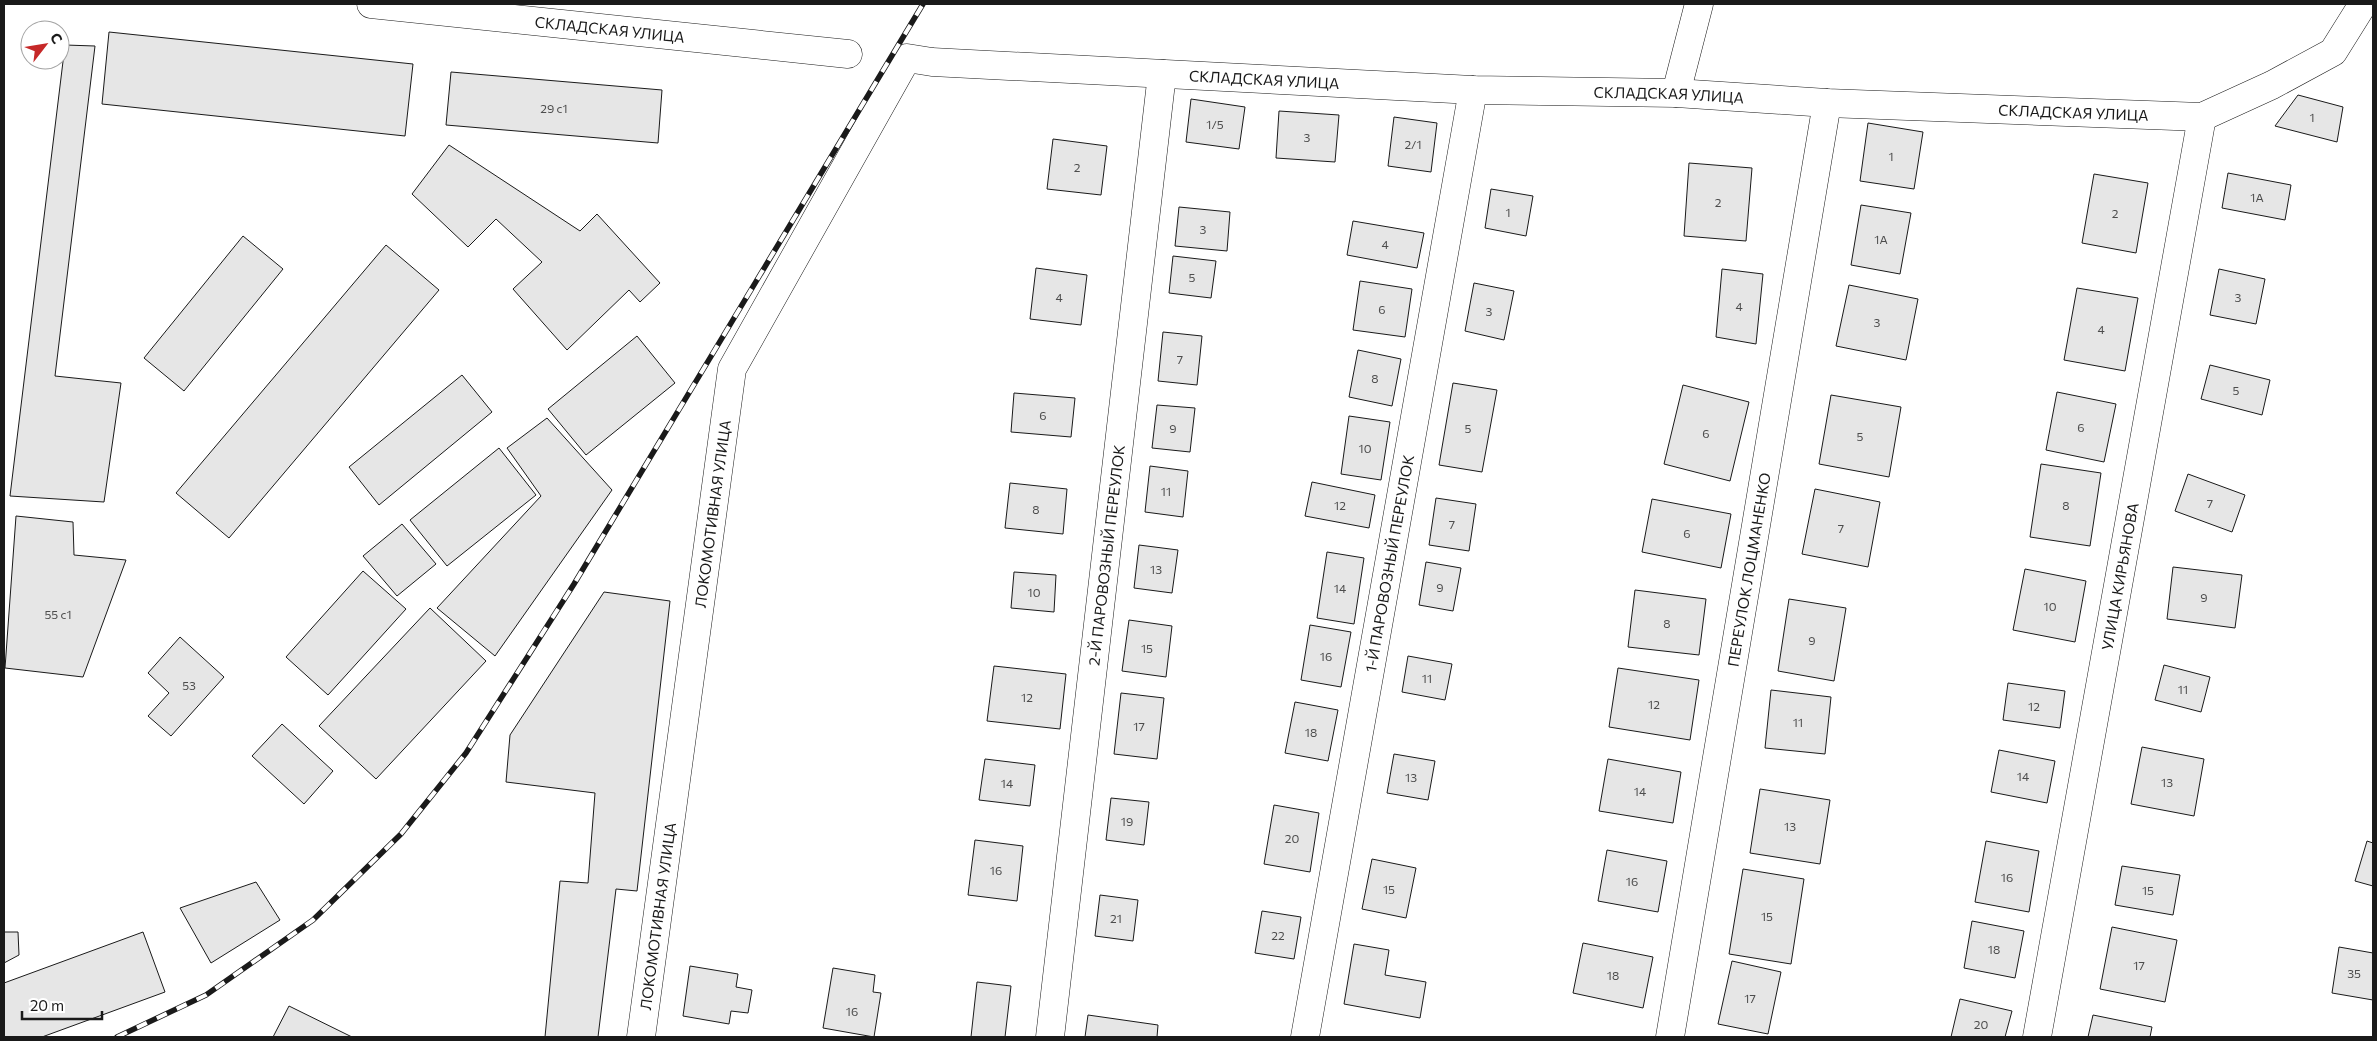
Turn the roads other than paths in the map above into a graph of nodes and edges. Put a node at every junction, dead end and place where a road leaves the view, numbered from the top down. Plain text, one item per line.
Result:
1 (371, 4) edge
2 (1699, 4) edge
3 (2363, 4) edge
4 (432, 7) edge
5 (848, 54) dead end
6 (932, 62) joint
7 (1162, 74) junction
8 (1473, 90) junction
9 (1676, 93) junction
10 (1827, 103) junction
11 (2202, 117) junction
12 (641, 1037) edge
13 (1050, 1037) edge
14 (1305, 1037) edge
15 (1670, 1037) edge
16 (2037, 1037) edge

1 - 4 street, СКЛАДСКАЯ УЛИЦА
2 - 9 street
3 - 11 street, СКЛАДСКАЯ УЛИЦА
4 - 5 street, СКЛАДСКАЯ УЛИЦА
6 - 7 street, СКЛАДСКАЯ УЛИЦА
6 - 12 street, ЛОКОМОТИВНАЯ УЛИЦА
7 - 8 street, СКЛАДСКАЯ УЛИЦА
7 - 13 street, 2-Й ПАРОВОЗНЫЙ ПЕРЕУЛОК
8 - 9 street, СКЛАДСКАЯ УЛИЦА
8 - 14 street, 1-Й ПАРОВОЗНЫЙ ПЕРЕУЛОК
9 - 10 street, СКЛАДСКАЯ УЛИЦА
10 - 11 street, СКЛАДСКАЯ УЛИЦА
10 - 15 street, ПЕРЕУЛОК ЛОЦМАНЕНКО
11 - 16 street, УЛИЦА КИРЬЯНОВА

